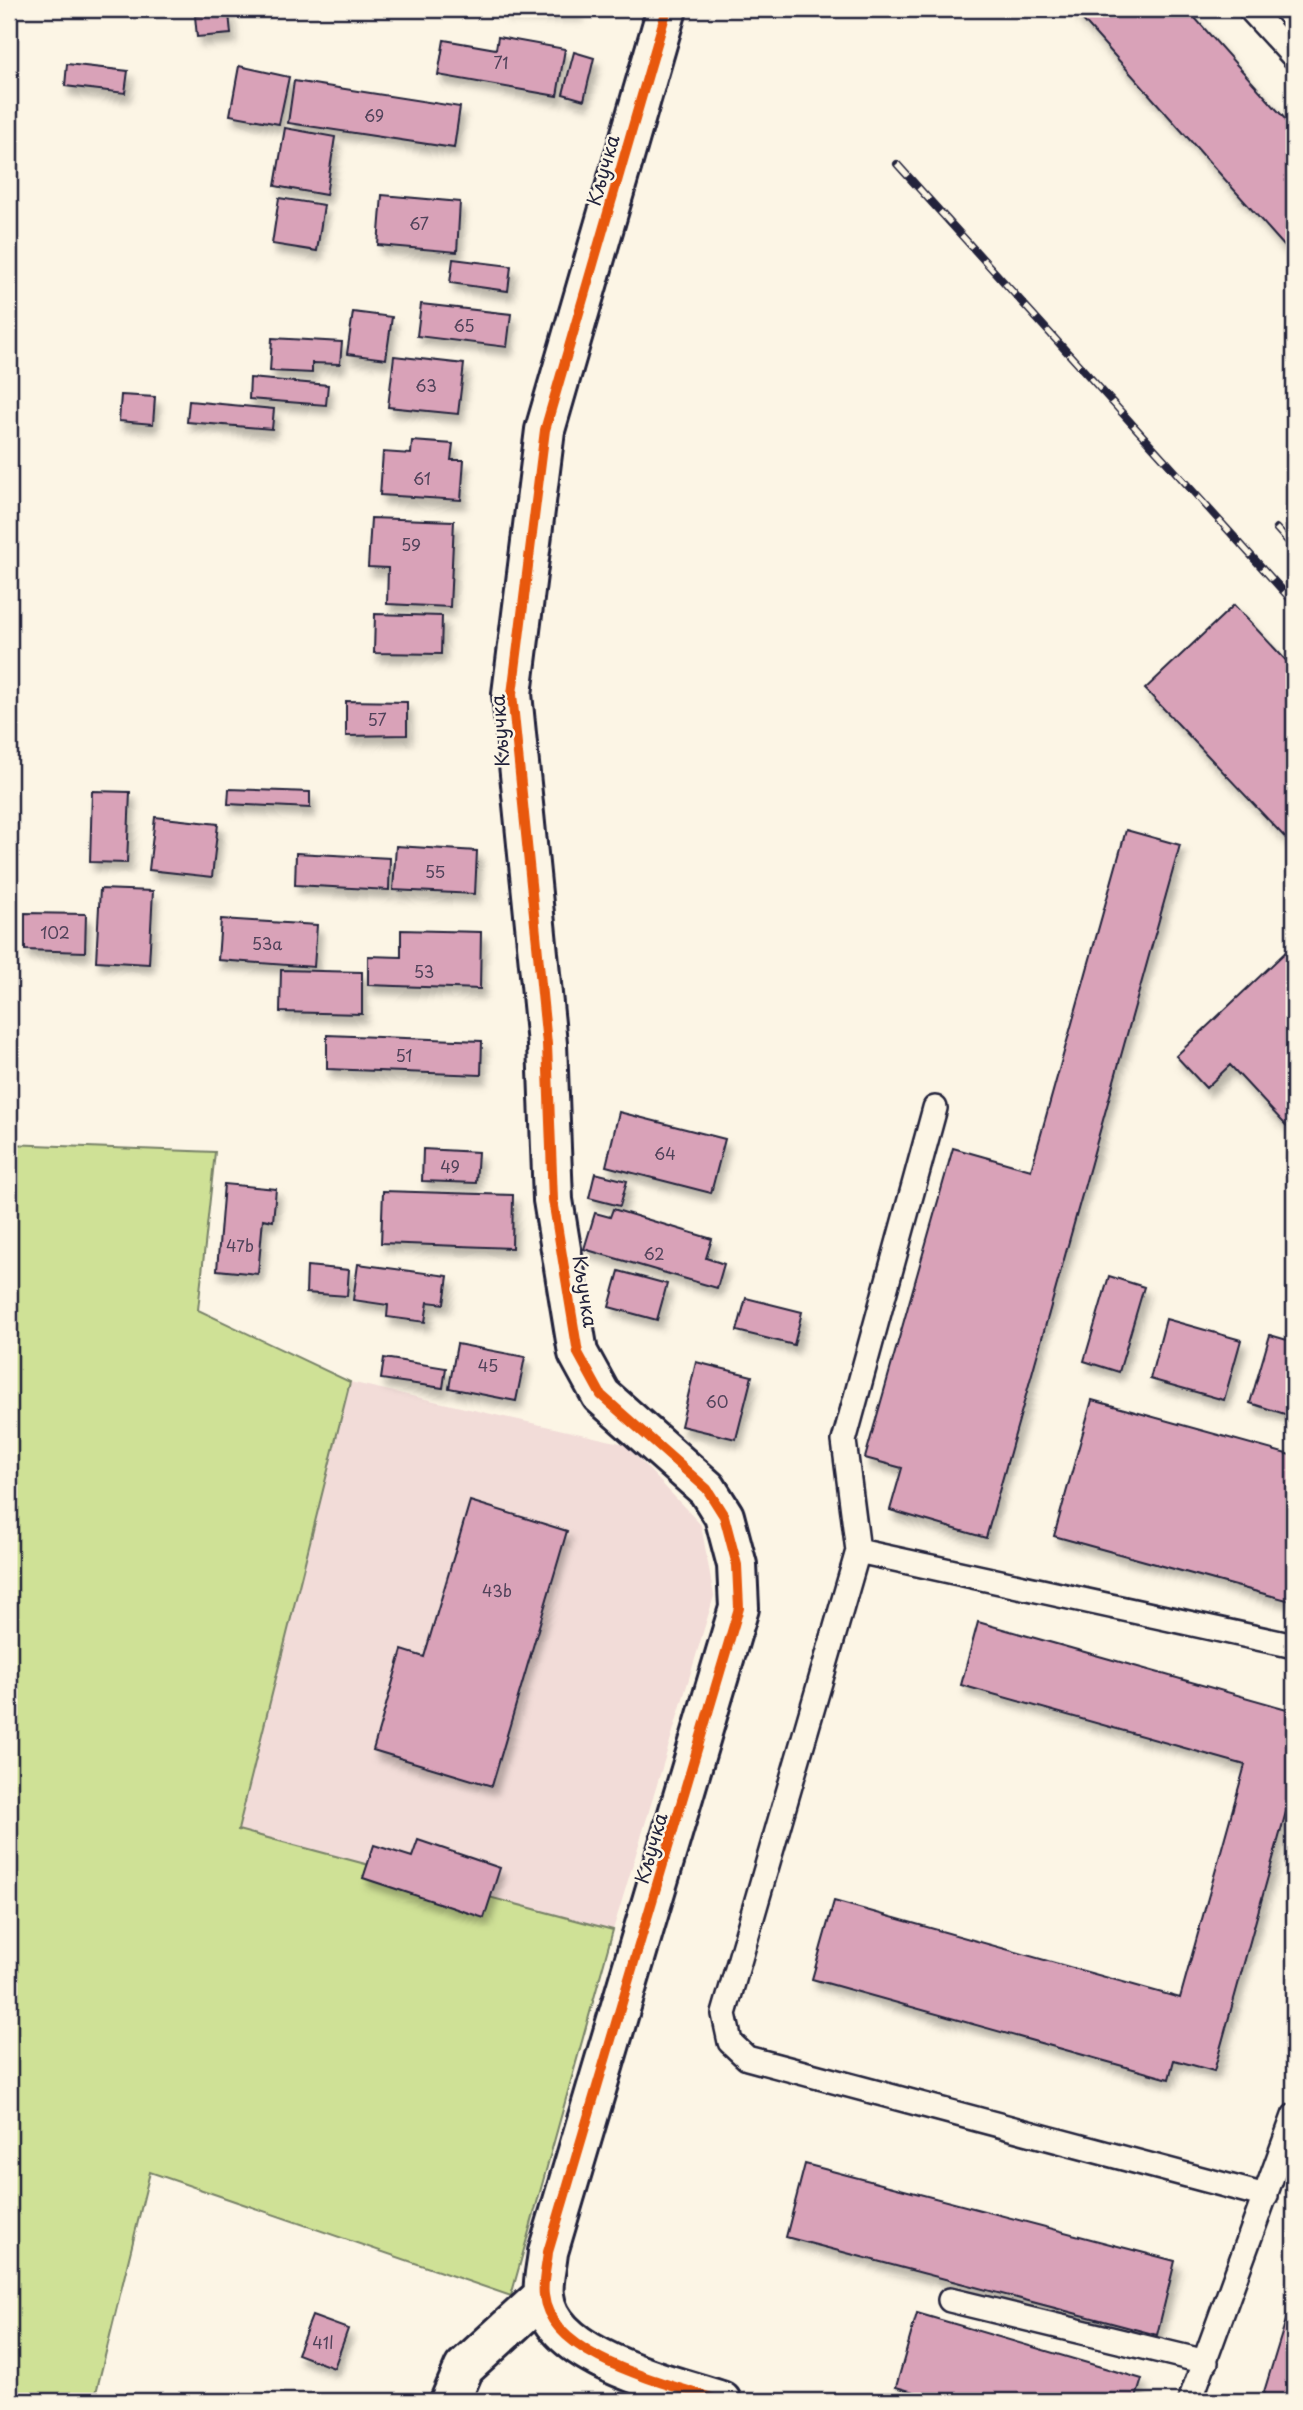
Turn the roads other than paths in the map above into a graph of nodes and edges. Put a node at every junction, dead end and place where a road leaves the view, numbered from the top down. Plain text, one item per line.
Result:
1 (667, 9) edge
2 (1250, 9) edge
3 (1294, 57) edge
4 (935, 1108) dead end
5 (859, 1551) junction
6 (1294, 1646) edge
7 (1294, 2116) edge
8 (1266, 2196) junction
9 (544, 2295) junction
10 (950, 2300) dead end
11 (1206, 2362) junction
12 (450, 2401) edge
13 (721, 2401) edge
14 (1190, 2401) edge

1 - 9 street, Кључка
2 - 3 lane
4 - 5 lane
5 - 6 lane
5 - 8 lane
7 - 8 lane
8 - 11 lane
9 - 12 street
9 - 13 street, Кључка
10 - 11 lane
11 - 14 lane

